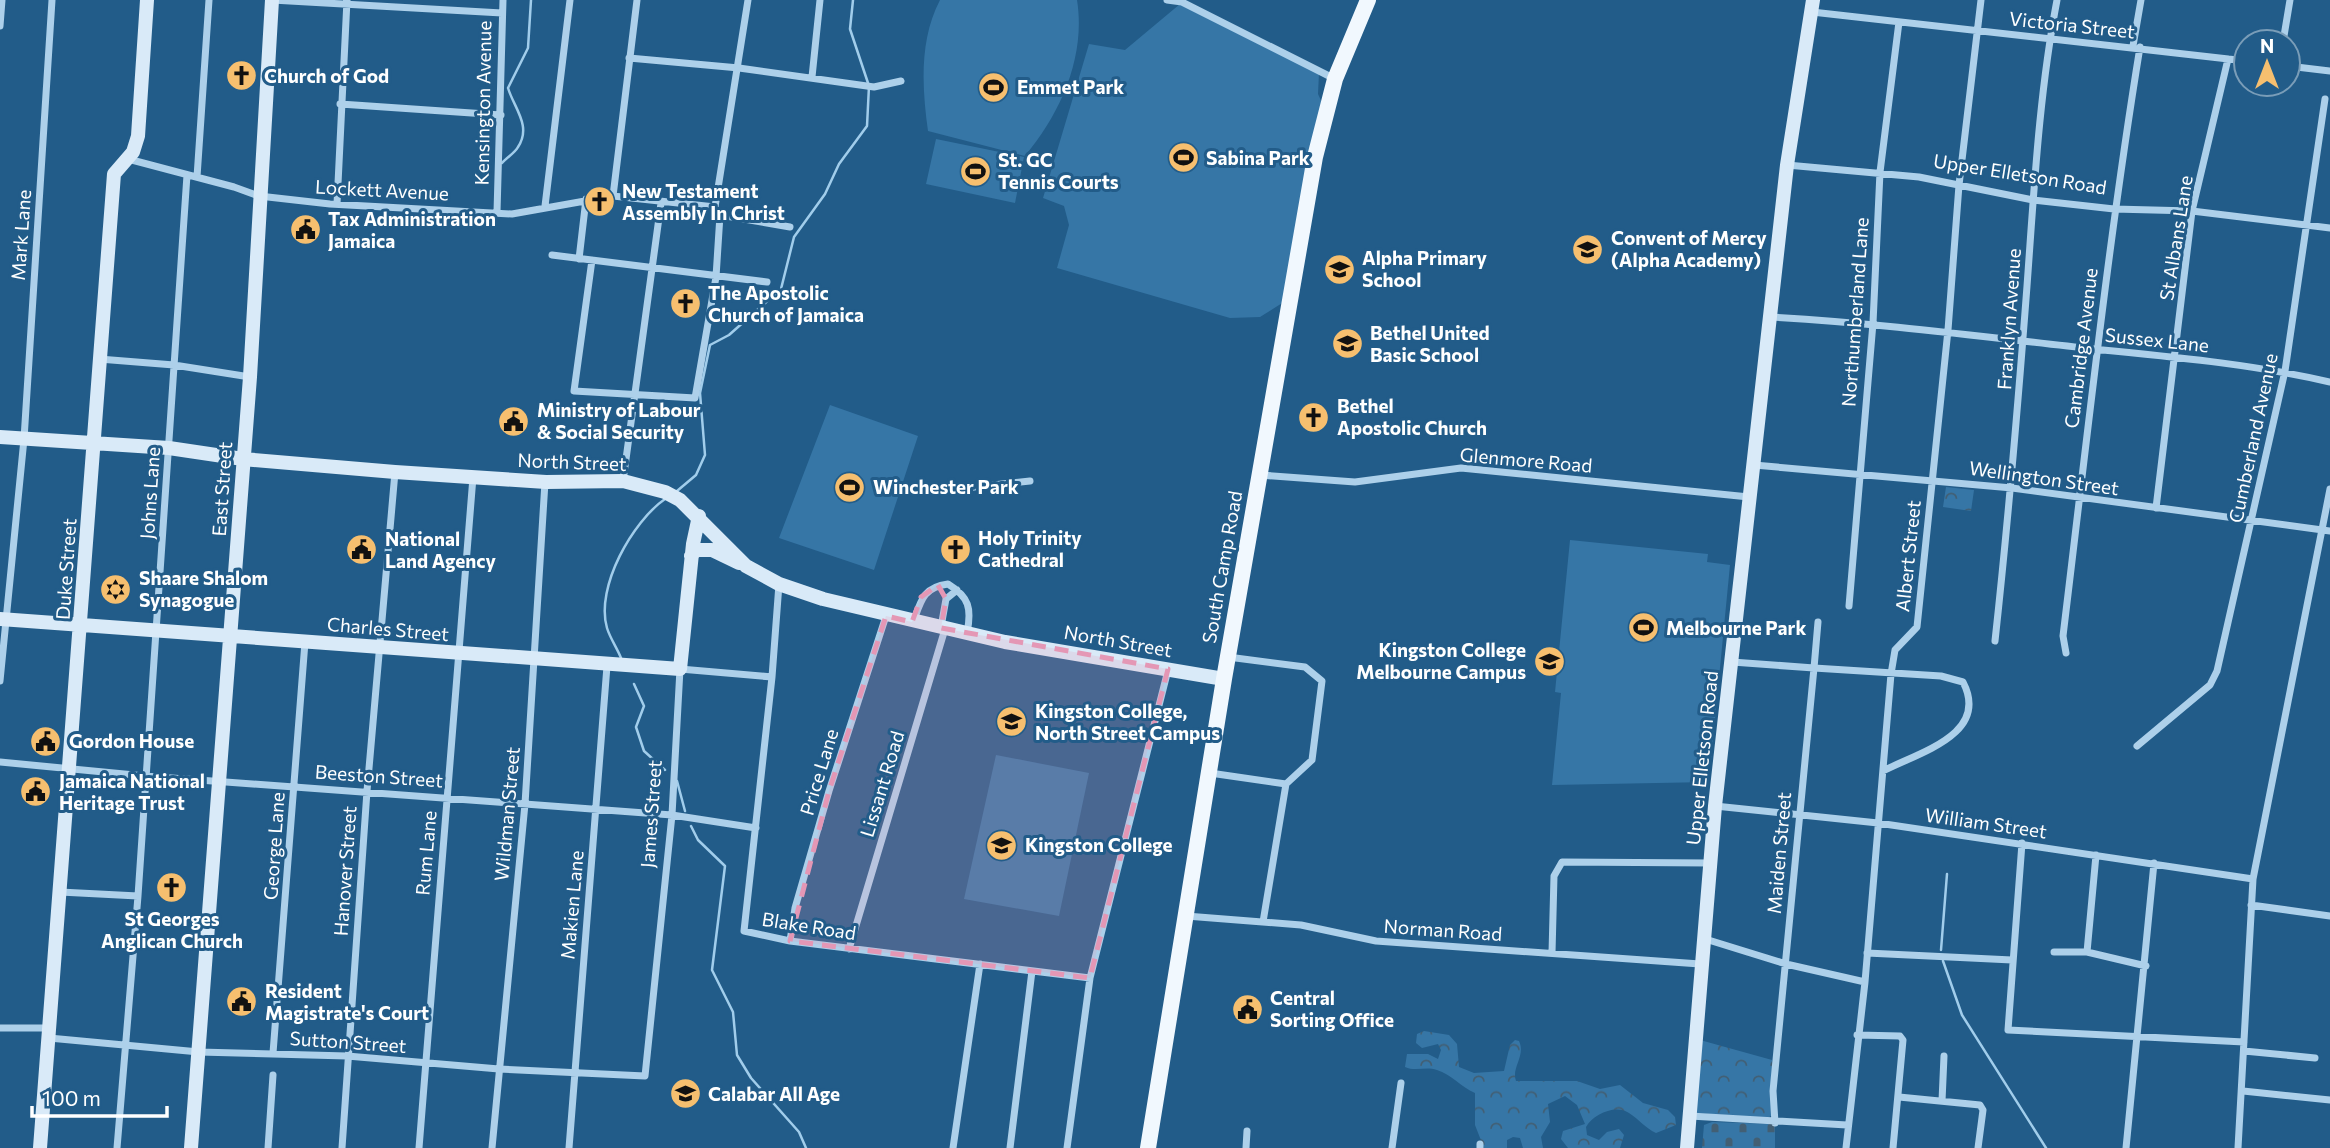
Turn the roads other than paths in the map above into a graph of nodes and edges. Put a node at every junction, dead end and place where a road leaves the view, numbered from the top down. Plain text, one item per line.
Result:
1 (2, 0) edge
2 (52, 0) edge
3 (147, 0) edge
4 (209, 0) edge
5 (272, 0) edge
6 (503, 0) edge
7 (570, 0) edge
8 (637, 0) edge
9 (748, 0) edge
10 (820, 0) edge
11 (1167, 0) edge
12 (1368, 0) edge
13 (1981, 0) edge
14 (2057, 0) edge
15 (2141, 0) edge
16 (2290, 0) edge
17 (346, 3) edge
18 (1812, 6) edge
19 (502, 13) junction
20 (1899, 22) junction
21 (0, 25) edge
22 (2285, 28) edge
23 (1976, 31) junction
24 (2050, 38) junction
25 (2137, 47) junction
26 (629, 58) junction
27 (2228, 59) junction
28 (2232, 59) edge
29 (2302, 67) edge
30 (739, 68) junction
31 (2330, 71) edge
32 (812, 77) junction
33 (1335, 79) junction
34 (901, 81) dead end
35 (2325, 99) dead end
36 (340, 104) junction
37 (501, 115) junction
38 (128, 159) junction
39 (1787, 165) junction
40 (1880, 172) junction
41 (187, 175) junction
42 (197, 177) junction
43 (1959, 185) junction
44 (259, 196) junction
45 (613, 196) junction
46 (586, 199) junction
47 (2033, 200) junction
48 (661, 203) junction
49 (337, 204) junction
50 (545, 206) junction
51 (715, 207) junction
52 (2114, 209) junction
53 (2192, 211) junction
54 (497, 212) junction
55 (720, 215) junction
56 (2305, 224) junction
57 (790, 227) dead end
58 (2330, 228) edge
59 (552, 255) dead end
60 (579, 259) junction
61 (592, 260) junction
62 (652, 267) junction
63 (716, 276) junction
64 (767, 282) dead end
65 (1770, 317) junction
66 (1872, 323) junction
67 (1948, 330) junction
68 (2023, 341) junction
69 (2096, 349) junction
70 (2175, 356) junction
71 (99, 359) junction
72 (174, 365) junction
73 (2285, 371) junction
74 (250, 377) junction
75 (2330, 382) edge
76 (635, 395) junction
77 (0, 437) edge
78 (24, 439) junction
79 (93, 442) junction
80 (169, 449) junction
81 (243, 459) junction
82 (1753, 465) junction
83 (395, 472) junction
84 (1858, 472) junction
85 (1259, 475) junction
86 (473, 476) junction
87 (1932, 479) junction
88 (623, 481) junction
89 (1030, 481) dead end
90 (545, 482) junction
91 (965, 488) dead end
92 (2011, 488) junction
93 (2330, 489) edge
94 (1749, 497) junction
95 (2080, 499) junction
96 (2156, 508) junction
97 (699, 516) junction
98 (2252, 521) junction
99 (2326, 530) edge
100 (691, 555) junction
101 (746, 566) junction
102 (779, 584) junction
103 (938, 585) junction
104 (957, 590) junction
105 (946, 599) junction
106 (1849, 606) dead end
107 (886, 616) junction
108 (3, 619) edge
109 (913, 622) junction
110 (1818, 622) dead end
111 (82, 625) junction
112 (156, 629) junction
113 (943, 629) junction
114 (967, 634) junction
115 (230, 635) junction
116 (305, 641) junction
117 (1996, 641) dead end
118 (379, 647) junction
119 (2066, 653) dead end
120 (458, 654) junction
121 (1228, 657) junction
122 (534, 660) junction
123 (1732, 662) junction
124 (607, 666) junction
125 (1814, 668) junction
126 (680, 669) junction
127 (1168, 669) junction
128 (1891, 674) junction
129 (772, 677) junction
130 (1224, 679) junction
131 (0, 681) edge
132 (2137, 746) dead end
133 (0, 762) edge
134 (68, 769) junction
135 (1883, 771) junction
136 (1210, 773) junction
137 (145, 776) junction
138 (219, 781) junction
139 (1286, 784) junction
140 (294, 786) junction
141 (367, 791) junction
142 (447, 797) junction
143 (525, 804) junction
144 (1715, 806) junction
145 (596, 809) junction
146 (1798, 812) junction
147 (672, 815) junction
148 (1878, 823) junction
149 (756, 828) junction
150 (2022, 843) junction
151 (2096, 855) junction
152 (1710, 863) junction
153 (2154, 863) junction
154 (2253, 878) junction
155 (60, 892) junction
156 (138, 896) junction
157 (2250, 905) junction
158 (1186, 916) junction
159 (2330, 916) edge
160 (1263, 922) junction
161 (1702, 938) junction
162 (790, 941) junction
163 (849, 949) junction
164 (2054, 952) dead end
165 (2087, 952) junction
166 (1552, 953) junction
167 (1867, 953) junction
168 (2012, 960) junction
169 (980, 964) junction
170 (1700, 964) junction
171 (1786, 964) junction
172 (2146, 966) junction
173 (1032, 971) junction
174 (1090, 978) junction
175 (1865, 982) junction
176 (0, 1028) edge
177 (48, 1033) junction
178 (1857, 1035) junction
179 (2138, 1038) junction
180 (126, 1046) junction
181 (2244, 1047) junction
182 (199, 1052) junction
183 (273, 1053) junction
184 (347, 1056) junction
185 (1944, 1056) dead end
186 (2315, 1058) dead end
187 (424, 1063) junction
188 (499, 1069) junction
189 (574, 1074) junction
190 (273, 1075) dead end
191 (646, 1075) joint
192 (1401, 1083) dead end
193 (2243, 1091) junction
194 (1899, 1097) junction
195 (2330, 1100) edge
196 (1942, 1101) junction
197 (1690, 1116) junction
198 (1775, 1122) junction
199 (1847, 1125) junction
200 (1247, 1131) dead end
201 (40, 1148) edge
202 (117, 1148) edge
203 (191, 1148) edge
204 (268, 1148) edge
205 (342, 1148) edge
206 (419, 1148) edge
207 (492, 1148) edge
208 (569, 1148) edge
209 (953, 1148) edge
210 (1010, 1148) edge
211 (1067, 1148) edge
212 (1148, 1148) edge
213 (1246, 1148) edge
214 (1392, 1148) edge
215 (1687, 1148) edge
216 (1846, 1148) edge
217 (1893, 1148) edge
218 (1979, 1148) edge
219 (2126, 1148) edge
220 (2238, 1148) edge

1 - 21 street
2 - 78 street, Mark Lane
3 - 38 street, Duke Street
4 - 42 street
5 - 17 street, Kensington Avenue
5 - 44 street, East Street
6 - 19 street
7 - 50 street
8 - 26 street
9 - 30 street
10 - 32 street
11 - 33 street
12 - 33 main road, South Camp Road
13 - 23 street, Albert Street
14 - 24 street, Franklyn Avenue
15 - 25 street, Cambridge Avenue
16 - 22 street
17 - 19 street, Kensington Avenue
17 - 36 street
18 - 20 street, Victoria Street
18 - 39 street, Upper Elletson Road
19 - 37 street, Kensington Avenue
20 - 23 street, Victoria Street
20 - 40 street, Northumberland Lane
23 - 24 street, Victoria Street
23 - 43 street, Albert Street
24 - 25 street, Victoria Street
24 - 47 street, Franklyn Avenue
25 - 27 street, Victoria Street
25 - 52 street, Cambridge Avenue
26 - 30 street
26 - 45 street
27 - 28 street, Victoria Street
27 - 53 street, St Albans Lane
29 - 31 street
30 - 32 street
30 - 51 street
32 - 34 street
33 - 85 main road, South Camp Road
35 - 56 street, Cumberland Avenue
36 - 37 street
36 - 49 street
37 - 54 street, Kensington Avenue
38 - 41 street, Lockett Avenue
38 - 71 street, Duke Street
39 - 40 street, Upper Elletson Road
39 - 65 street, Upper Elletson Road
40 - 43 street, Upper Elletson Road
40 - 66 street, Northumberland Lane
41 - 42 street, Lockett Avenue
41 - 72 street, Johns Lane
42 - 44 street, Lockett Avenue
43 - 47 street, Upper Elletson Road
43 - 67 street, Albert Street
44 - 49 street, Lockett Avenue
44 - 74 street, East Street
45 - 46 street, Lockett Avenue
45 - 48 street, Lockett Avenue
46 - 50 street, Lockett Avenue
46 - 60 street
47 - 52 street, Upper Elletson Road
47 - 68 street, Franklyn Avenue
48 - 51 street, Lockett Avenue
48 - 62 street
49 - 54 street, Lockett Avenue
50 - 54 street, Lockett Avenue
51 - 55 street
52 - 53 street, Upper Elletson Road
52 - 69 street, Cambridge Avenue
53 - 56 street, Upper Elletson Road
53 - 70 street, St Albans Lane
55 - 57 street
55 - 63 street
56 - 58 street, Upper Elletson Road
56 - 73 street, Cumberland Avenue
59 - 60 street
60 - 61 street
61 - 62 street
61 - 76 street
62 - 63 street
62 - 76 street
63 - 64 street
63 - 76 street
65 - 66 street, Sussex Lane
65 - 82 street, Upper Elletson Road
66 - 67 street, Sussex Lane
66 - 84 street, Northumberland Lane
67 - 68 street, Sussex Lane
67 - 87 street, Albert Street
68 - 69 street, Sussex Lane
68 - 92 street, Franklyn Avenue
69 - 70 street, Sussex Lane
69 - 95 street, Cambridge Avenue
70 - 73 street, Sussex Lane
70 - 96 street, St Albans Lane
71 - 72 street
71 - 79 street, Duke Street
72 - 74 street
72 - 80 street, Johns Lane
73 - 75 street, Sussex Lane
73 - 98 street, Cumberland Avenue
74 - 81 street, East Street
76 - 88 street
77 - 78 street, North Street
78 - 79 street, North Street
78 - 108 street, Mark Lane
79 - 80 street, North Street
79 - 111 street, Duke Street
80 - 81 street, North Street
80 - 112 street, Johns Lane
81 - 83 street, North Street
81 - 115 street, East Street
82 - 84 street, Wellington Street
82 - 94 street, Upper Elletson Road
83 - 86 street, North Street
83 - 118 street, Hanover Street
84 - 87 street, Wellington Street
84 - 106 street, Northumberland Lane
85 - 94 street, Glenmore Road
85 - 121 main road, South Camp Road
86 - 90 street, North Street
86 - 120 street, Rum Lane
87 - 92 street, Wellington Street
87 - 128 street, Albert Street
88 - 90 street, North Street
88 - 97 street, North Street
89 - 91 street
90 - 122 street, Wildman Street
92 - 95 street, Wellington Street
92 - 117 street, Franklyn Avenue
93 - 99 street
94 - 123 street, Upper Elletson Road
95 - 96 street, Wellington Street
95 - 119 street, Cambridge Avenue
96 - 98 street, Wellington Street
97 - 100 street, James Street
97 - 101 street, North Street
98 - 99 street, Wellington Street
98 - 132 street, Cumberland Avenue
99 - 154 street
100 - 101 street
100 - 126 street, James Street
101 - 102 street, North Street
102 - 107 street, North Street
102 - 129 street, Blake Road
103 - 104 street
103 - 105 street
103 - 109 street
104 - 105 street
104 - 114 street
105 - 113 street, Lissant Road
107 - 109 street, North Street
107 - 162 street, Price Lane
108 - 111 street, Charles Street
108 - 131 street, Mark Lane
109 - 113 street, North Street
110 - 125 street, Maiden Street
111 - 112 street, Charles Street
111 - 134 street, Duke Street
112 - 115 street, Charles Street
112 - 137 street, Johns Lane
113 - 114 street, North Street
113 - 163 street, Lissant Road
114 - 127 street, North Street
115 - 116 street, Charles Street
115 - 138 street, East Street
116 - 118 street, Charles Street
116 - 140 street, George Lane
118 - 120 street, Charles Street
118 - 141 street, Hanover Street
120 - 122 street, Charles Street
120 - 142 street, Rum Lane
121 - 130 main road, South Camp Road
121 - 139 street
122 - 124 street, Charles Street
122 - 143 street, Wildman Street
123 - 125 street
123 - 144 street, Upper Elletson Road
124 - 126 street, Charles Street
124 - 145 street, Makien Lane
125 - 128 street
125 - 146 street, Maiden Street
126 - 129 street, Charles Street
126 - 147 street, James Street
127 - 130 street, North Street
127 - 174 street
128 - 135 street, Albert Street
128 - 135 street
129 - 149 street, Blake Road
130 - 136 main road, South Camp Road
133 - 134 street, Beeston Street
134 - 137 street, Beeston Street
134 - 155 street, Duke Street
135 - 148 street, Albert Street
136 - 139 street
136 - 158 main road, South Camp Road
137 - 138 street, Beeston Street
137 - 156 street, Johns Lane
138 - 140 street, Beeston Street
138 - 182 street, East Street
139 - 160 street
140 - 141 street, Beeston Street
140 - 183 street, George Lane
141 - 142 street, Beeston Street
141 - 184 street, Hanover Street
142 - 143 street, Beeston Street
142 - 187 street, Rum Lane
143 - 145 street, Beeston Street
143 - 188 street, Wildman Street
144 - 146 street, William Street
144 - 152 street, Upper Elletson Road
145 - 147 street, Beeston Street
145 - 189 street, Makien Lane
146 - 148 street, William Street
146 - 171 street, Maiden Street
147 - 149 street, Beeston Street
147 - 191 street, James Street
148 - 150 street, William Street
148 - 167 street, Albert Street
149 - 162 street, Blake Road
150 - 151 street, William Street
150 - 168 street
151 - 153 street, William Street
151 - 165 street
152 - 161 street, Upper Elletson Road
152 - 166 street
153 - 154 street, William Street
153 - 172 street
154 - 157 street
155 - 156 street
155 - 177 street, Duke Street
156 - 180 street, Johns Lane
157 - 159 street
157 - 181 street
158 - 160 street, Norman Road
158 - 212 main road, South Camp Road
160 - 166 street, Norman Road
161 - 170 street, Upper Elletson Road
161 - 171 street
162 - 163 street, Blake Road
163 - 169 street, Blake Road
164 - 165 street
165 - 172 street
166 - 170 street, Norman Road
167 - 168 street
167 - 175 street, Albert Street
168 - 179 street
169 - 173 street, Blake Road
169 - 209 street
170 - 197 street, Upper Elletson Road
171 - 175 street
171 - 198 street, Maiden Street
172 - 179 street
173 - 174 street, Blake Road
173 - 210 street
174 - 211 street
175 - 178 street, Albert Street
176 - 177 street, Sutton Street
177 - 180 street, Sutton Street
177 - 201 street, Duke Street
178 - 194 street
178 - 199 street, Albert Street
179 - 181 street
179 - 219 street
180 - 182 street, Sutton Street
180 - 202 street, Johns Lane
181 - 186 street
181 - 193 street
182 - 183 street, Sutton Street
182 - 203 street, East Street
183 - 184 street, Sutton Street
184 - 187 street, Sutton Street
184 - 205 street, Hanover Street
185 - 196 street
187 - 188 street, Sutton Street
187 - 206 street, Rum Lane
188 - 189 street, Sutton Street
188 - 207 street, Wildman Street
189 - 191 street, Sutton Street
189 - 208 street, Makien Lane
190 - 204 street
192 - 214 street
193 - 195 street
193 - 220 street
194 - 196 street
194 - 217 street
196 - 218 street
197 - 198 street
197 - 215 street, Upper Elletson Road
198 - 199 street
199 - 216 street, Albert Street
200 - 213 street

